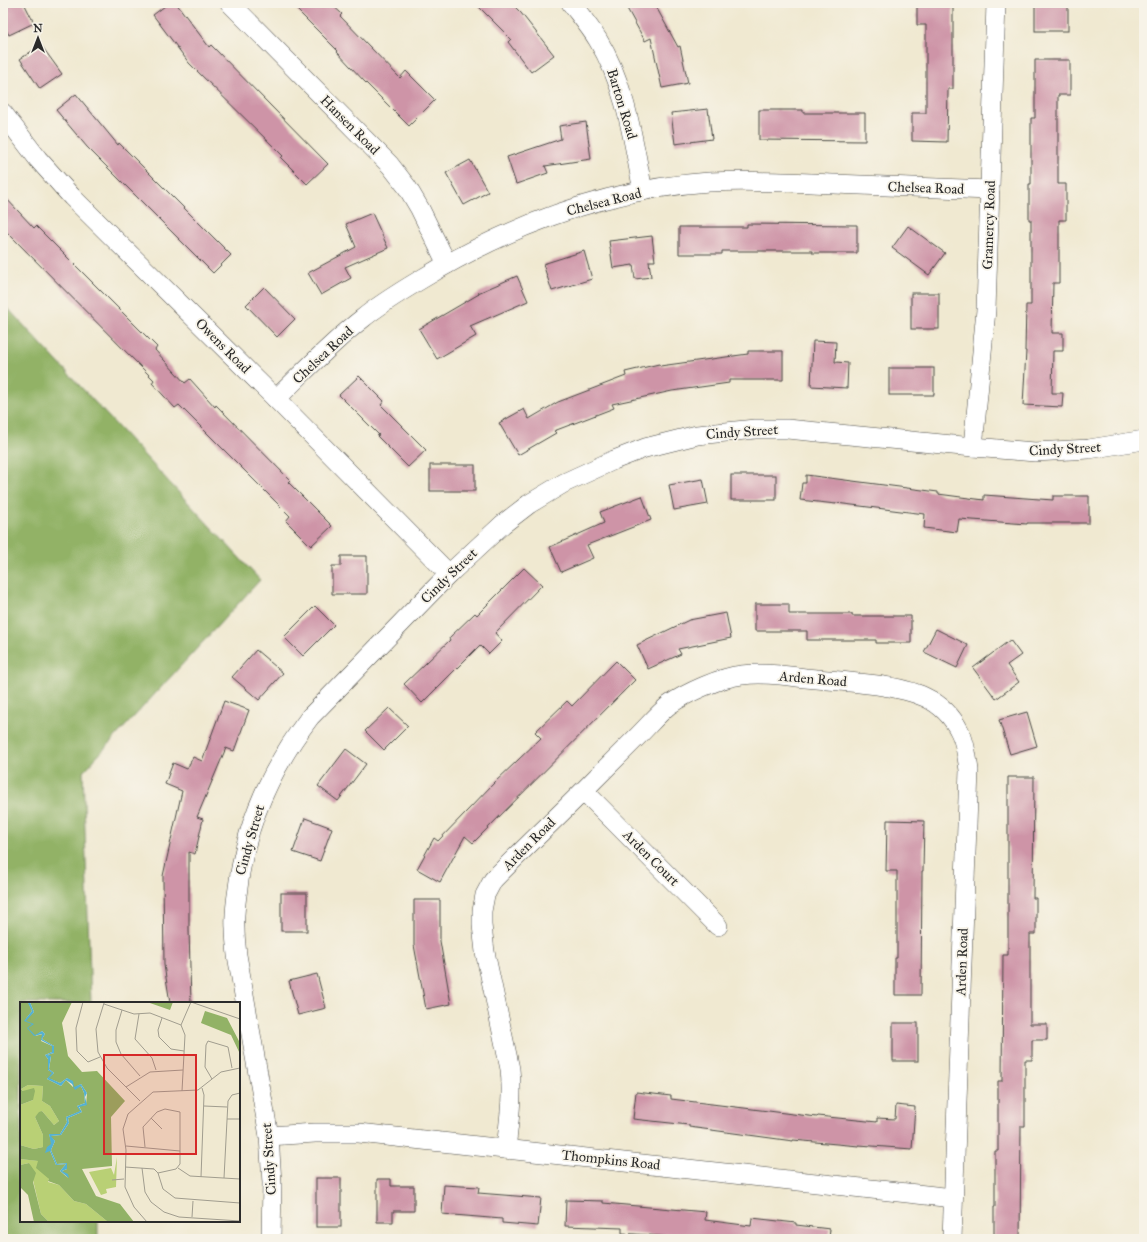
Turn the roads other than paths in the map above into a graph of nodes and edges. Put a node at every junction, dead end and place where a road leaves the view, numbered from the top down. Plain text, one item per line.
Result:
1 (230, 3) edge
2 (571, 3) edge
3 (996, 3) edge
4 (3, 113) edge
5 (990, 190) junction
6 (643, 191) junction
7 (447, 264) junction
8 (276, 399) junction
9 (1144, 440) edge
10 (973, 447) junction
11 (449, 574) junction
12 (584, 791) junction
13 (718, 926) dead end
14 (269, 1136) junction
15 (506, 1149) junction
16 (953, 1198) junction
17 (271, 1239) edge
18 (952, 1239) edge

1 - 7 street, Hansen Road
2 - 6 street, Barton Road
3 - 5 street, Gramercy Road
4 - 8 street, Owens Road
5 - 6 street, Chelsea Road
5 - 10 street, Gramercy Road
6 - 7 street, Chelsea Road
7 - 8 street, Chelsea Road
8 - 11 street, Owens Road
9 - 10 street, Cindy Street
10 - 11 street, Cindy Street
11 - 14 street, Cindy Street
12 - 13 street, Arden Court
12 - 15 street, Arden Road
12 - 16 street, Arden Road
14 - 15 street, Thompkins Road
14 - 17 street, Cindy Street
15 - 16 street, Thompkins Road
16 - 18 street, Arden Road

